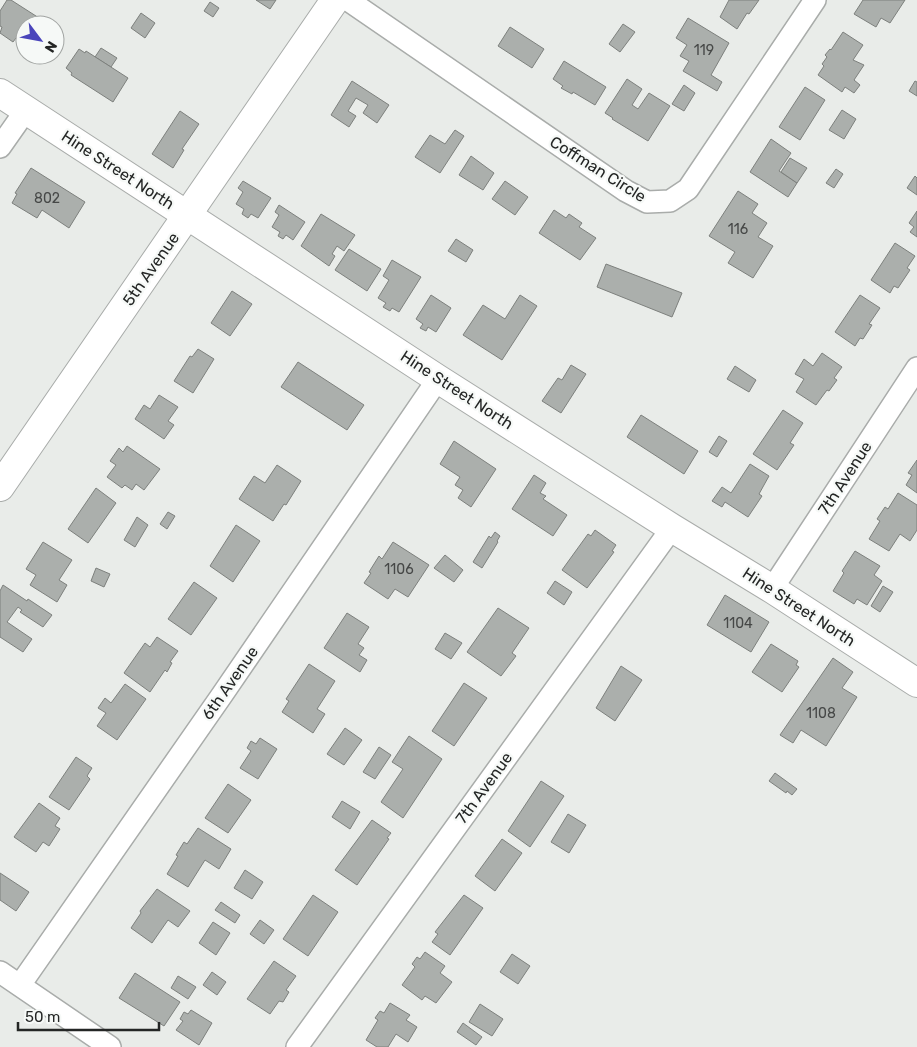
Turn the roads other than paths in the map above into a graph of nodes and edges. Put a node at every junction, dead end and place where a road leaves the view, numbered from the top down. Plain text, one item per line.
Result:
1 (335, 0) edge
2 (348, 0) edge
3 (815, 0) edge
4 (0, 93) edge
5 (26, 110) junction
6 (0, 147) edge
7 (187, 215) junction
8 (917, 368) edge
9 (438, 378) junction
10 (0, 487) edge
11 (672, 528) junction
12 (772, 589) junction
13 (917, 683) edge
14 (0, 972) edge
15 (20, 985) junction
16 (110, 1047) edge
17 (297, 1047) edge

1 - 7 street, 5th Avenue
2 - 3 street, Coffman Circle
4 - 5 street, Hine Street North
5 - 6 street
5 - 7 street, Hine Street North
7 - 9 street, Hine Street North
7 - 10 street, 5th Avenue
8 - 12 street, 7th Avenue
9 - 11 street, Hine Street North
9 - 15 street, 6th Avenue
11 - 12 street, Hine Street North
11 - 17 street, 7th Avenue
12 - 13 street, Hine Street North
14 - 15 street
15 - 16 street

